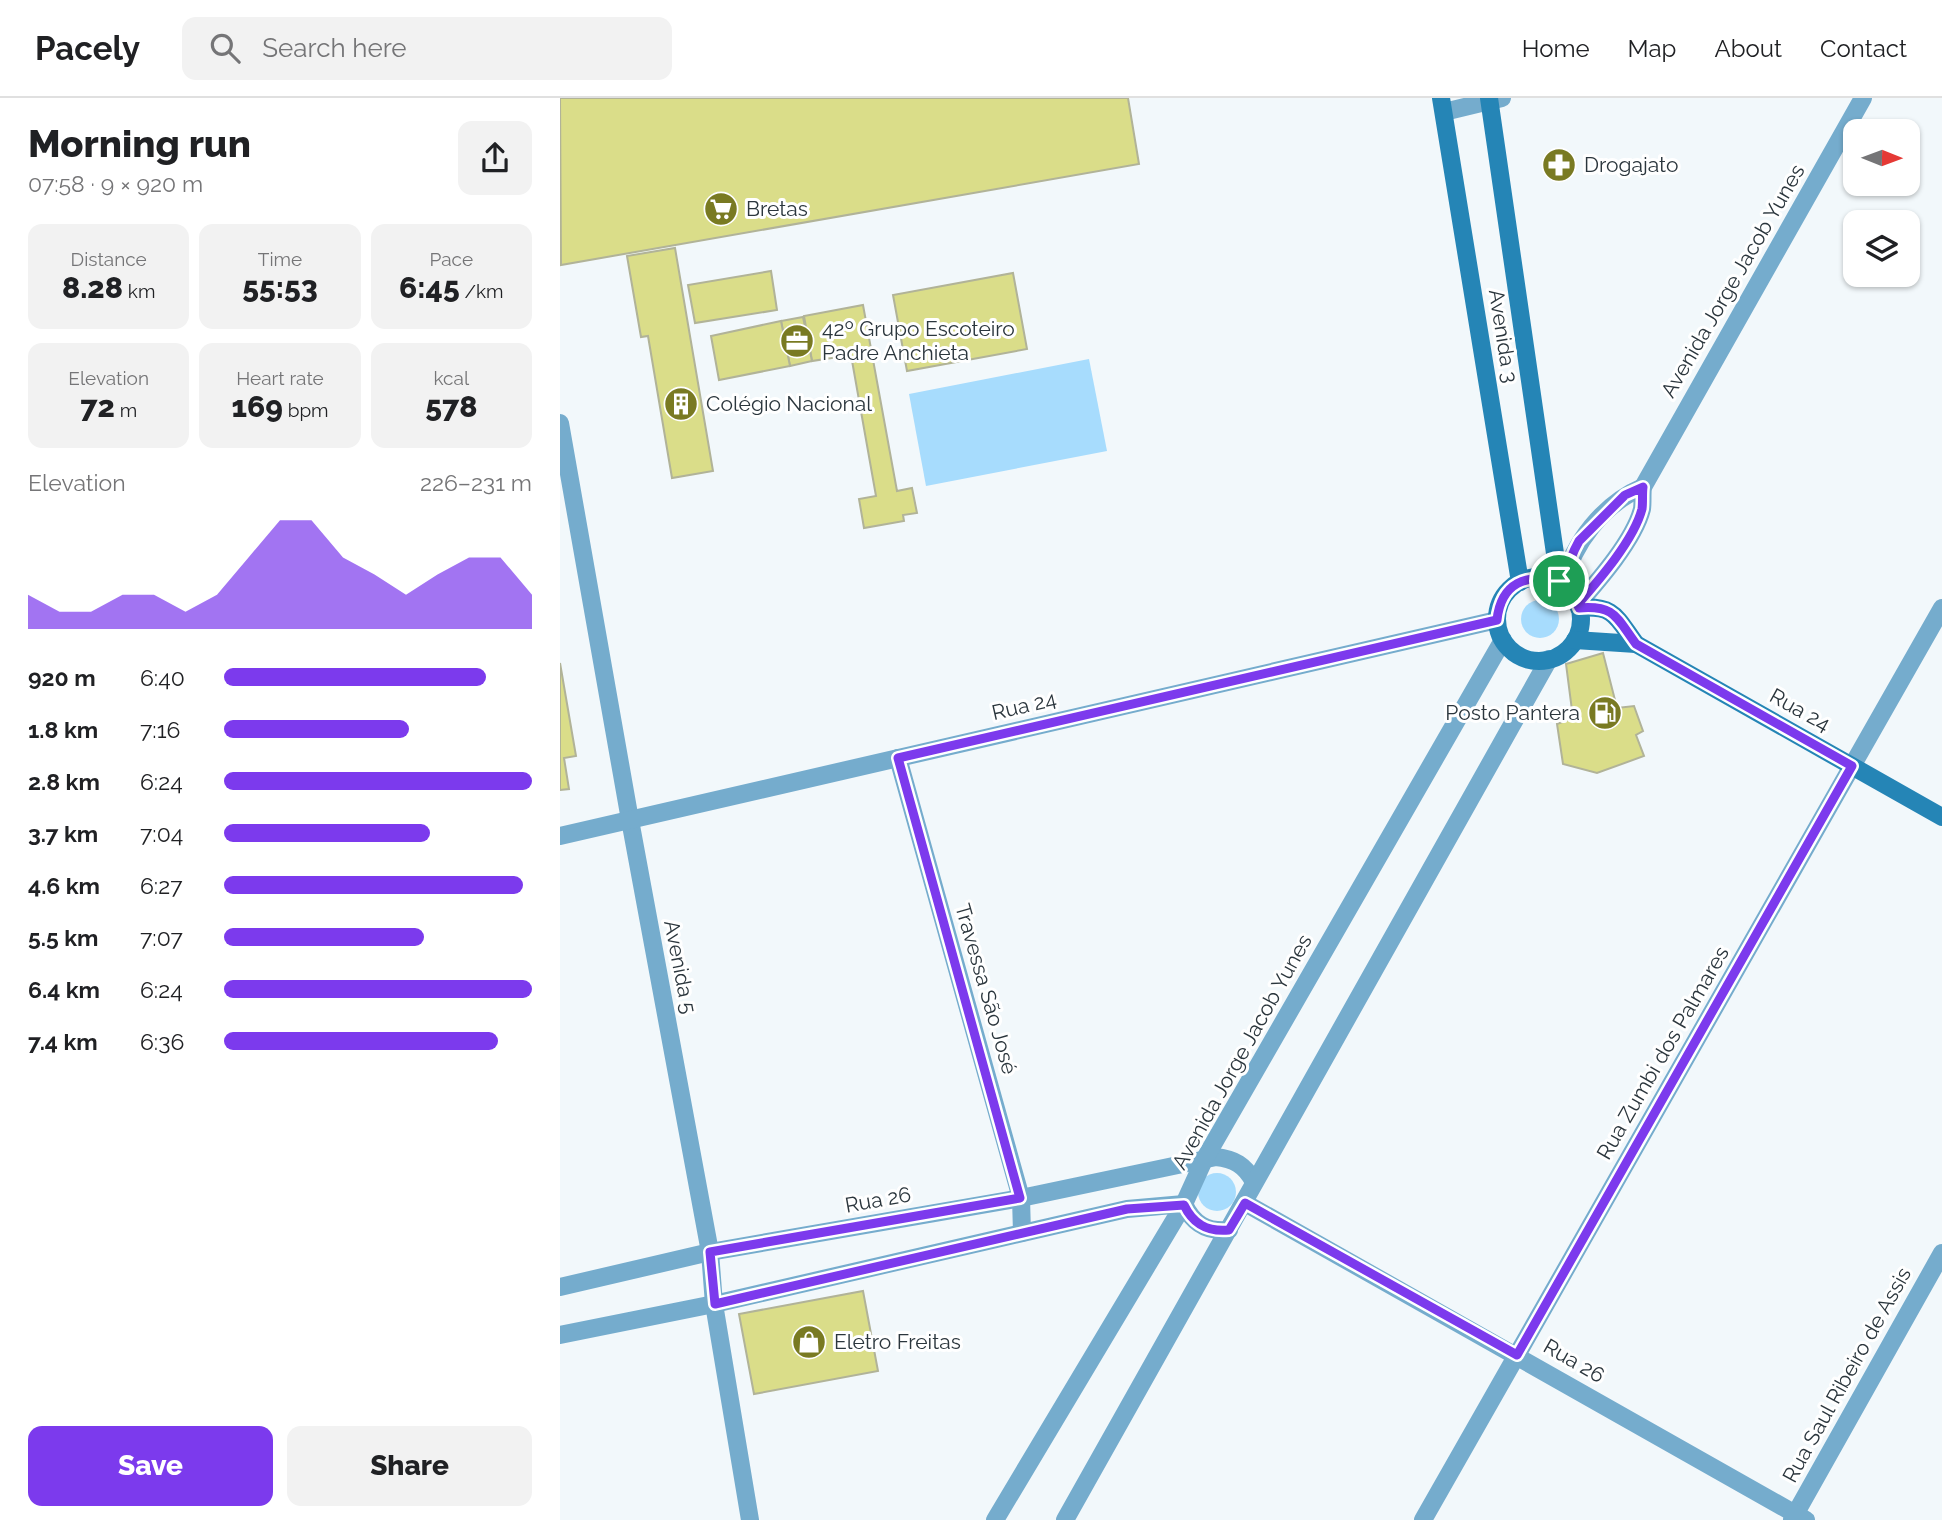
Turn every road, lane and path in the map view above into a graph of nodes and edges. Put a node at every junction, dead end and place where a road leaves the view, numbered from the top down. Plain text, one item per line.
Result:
1 (1863, 98) edge
2 (1494, 99) edge
3 (1442, 105) edge
4 (560, 423) edge
5 (1643, 487) junction
6 (1520, 582) junction
7 (1561, 582) junction
8 (1578, 606) junction
9 (1942, 608) edge
10 (1497, 620) junction
11 (1503, 640) junction
12 (1575, 640) junction
13 (1636, 644) junction
14 (1549, 659) junction
15 (898, 758) junction
16 (1852, 766) junction
17 (1942, 817) edge
18 (630, 820) junction
19 (560, 836) edge
20 (1204, 1160) junction
21 (1254, 1182) junction
22 (1020, 1198) junction
23 (1245, 1203) junction
24 (1184, 1205) junction
25 (1229, 1230) junction
26 (1022, 1233) junction
27 (710, 1252) junction
28 (1942, 1253) edge
29 (560, 1287) edge
30 (715, 1304) junction
31 (560, 1335) edge
32 (1517, 1355) junction
33 (1798, 1518) edge
34 (750, 1520) edge
35 (995, 1520) edge
36 (1065, 1520) edge
37 (1423, 1520) edge

1 - 5 street, Avenida Jorge Jacob Yunes
2 - 3 street
2 - 7 main road, Avenida 3
3 - 6 main road, Avenida 3
4 - 18 street, Avenida 5
5 - 7 street, Avenida Jorge Jacob Yunes
5 - 8 street, Avenida Jorge Jacob Yunes
6 - 7 main road
6 - 10 main road
7 - 8 main road
8 - 12 main road
8 - 13 main road, Rua 24
9 - 16 street, Rua Zumbi dos Palmares
10 - 11 main road
10 - 15 street, Rua 24
11 - 14 main road
11 - 20 street, Avenida Jorge Jacob Yunes
12 - 13 main road, Rua 24
12 - 14 main road
13 - 16 main road, Rua 24
14 - 21 street
15 - 18 street, Rua 24
15 - 22 street, Travessa São José
16 - 17 main road, Rua 24
16 - 32 street, Rua Zumbi dos Palmares
18 - 19 street, Rua 24
18 - 27 street, Avenida 5
20 - 21 street
20 - 22 street, Rua 26
20 - 24 street, Avenida Jorge Jacob Yunes
21 - 23 street
22 - 26 street, Travessa São José
22 - 27 street, Rua 26
23 - 25 street
23 - 32 street, Rua 26
24 - 25 street
24 - 26 street
24 - 35 street, Avenida Jorge Jacob Yunes
25 - 36 street
26 - 30 street
27 - 29 street, Rua 26
27 - 30 street, Avenida 5
28 - 33 street, Rua Saul Ribeiro de Assis
30 - 31 street
30 - 34 street, Avenida 5
32 - 33 street, Rua 26
32 - 37 street, Rua Zumbi dos Palmares

